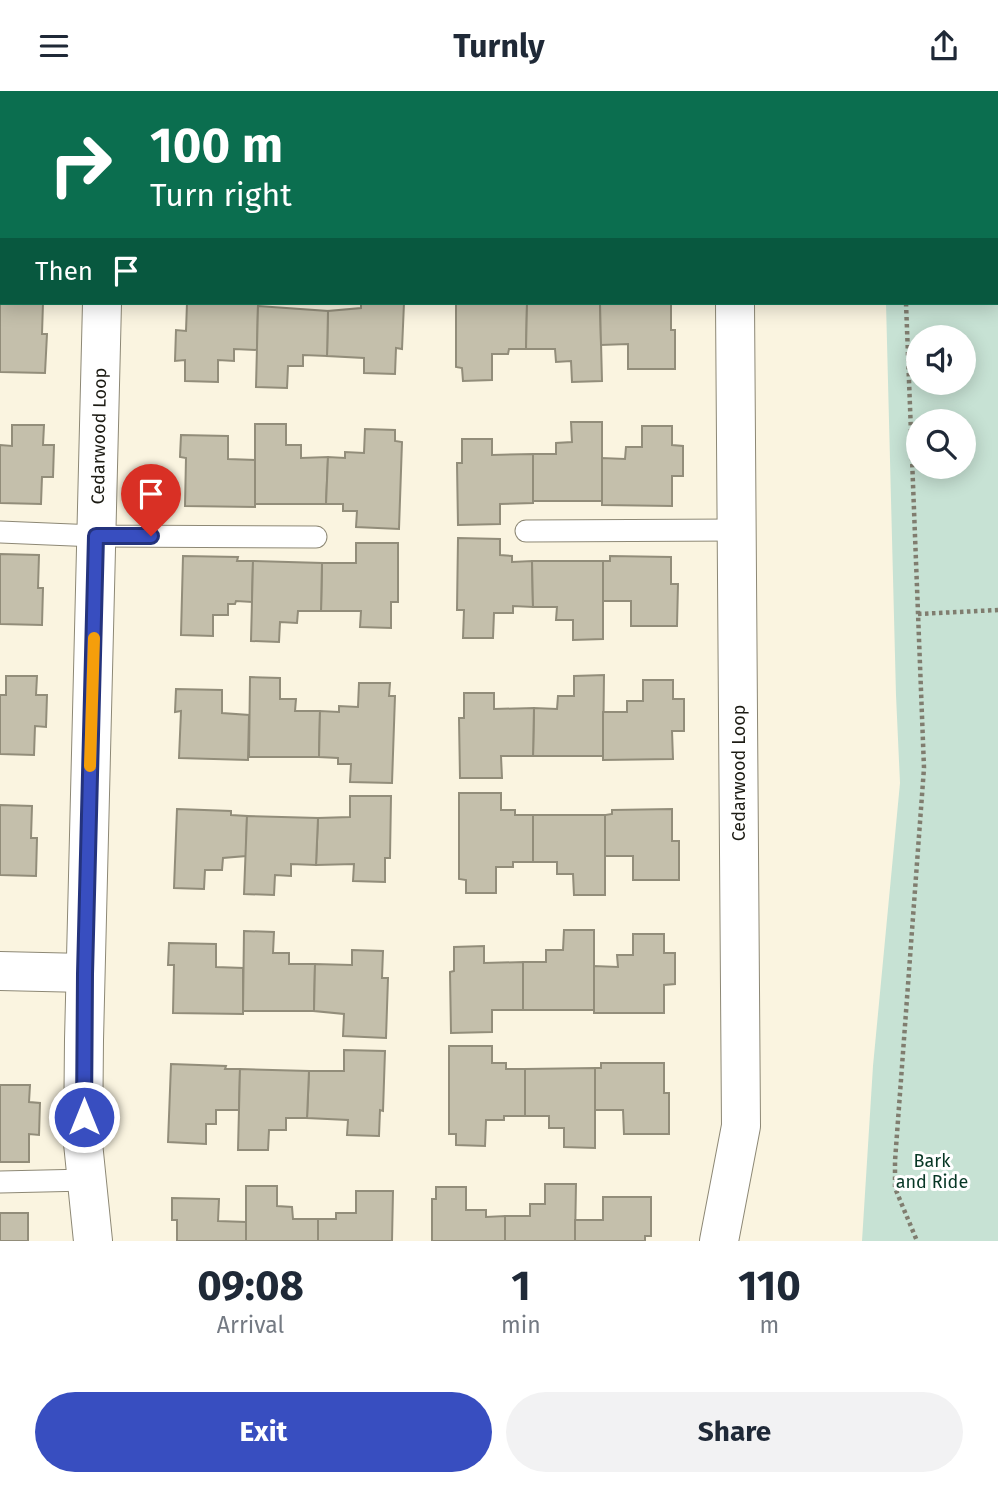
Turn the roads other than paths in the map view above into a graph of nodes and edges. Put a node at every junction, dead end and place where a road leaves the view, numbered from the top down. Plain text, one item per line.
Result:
1 (102, 305) edge
2 (735, 305) edge
3 (737, 530) junction
4 (526, 531) dead end
5 (0, 532) edge
6 (96, 536) junction
7 (316, 537) dead end
8 (0, 971) edge
9 (85, 974) junction
10 (87, 1180) junction
11 (0, 1182) edge
12 (93, 1241) edge
13 (719, 1241) edge

1 - 6 street, Cedarwood Loop
2 - 3 street, Cedarwood Loop
3 - 4 lane
3 - 13 street, Cedarwood Loop
5 - 6 lane
6 - 7 lane
6 - 9 street, Cedarwood Loop
8 - 9 street
9 - 10 street, Cedarwood Loop
10 - 11 lane
10 - 12 street, Cedarwood Loop

